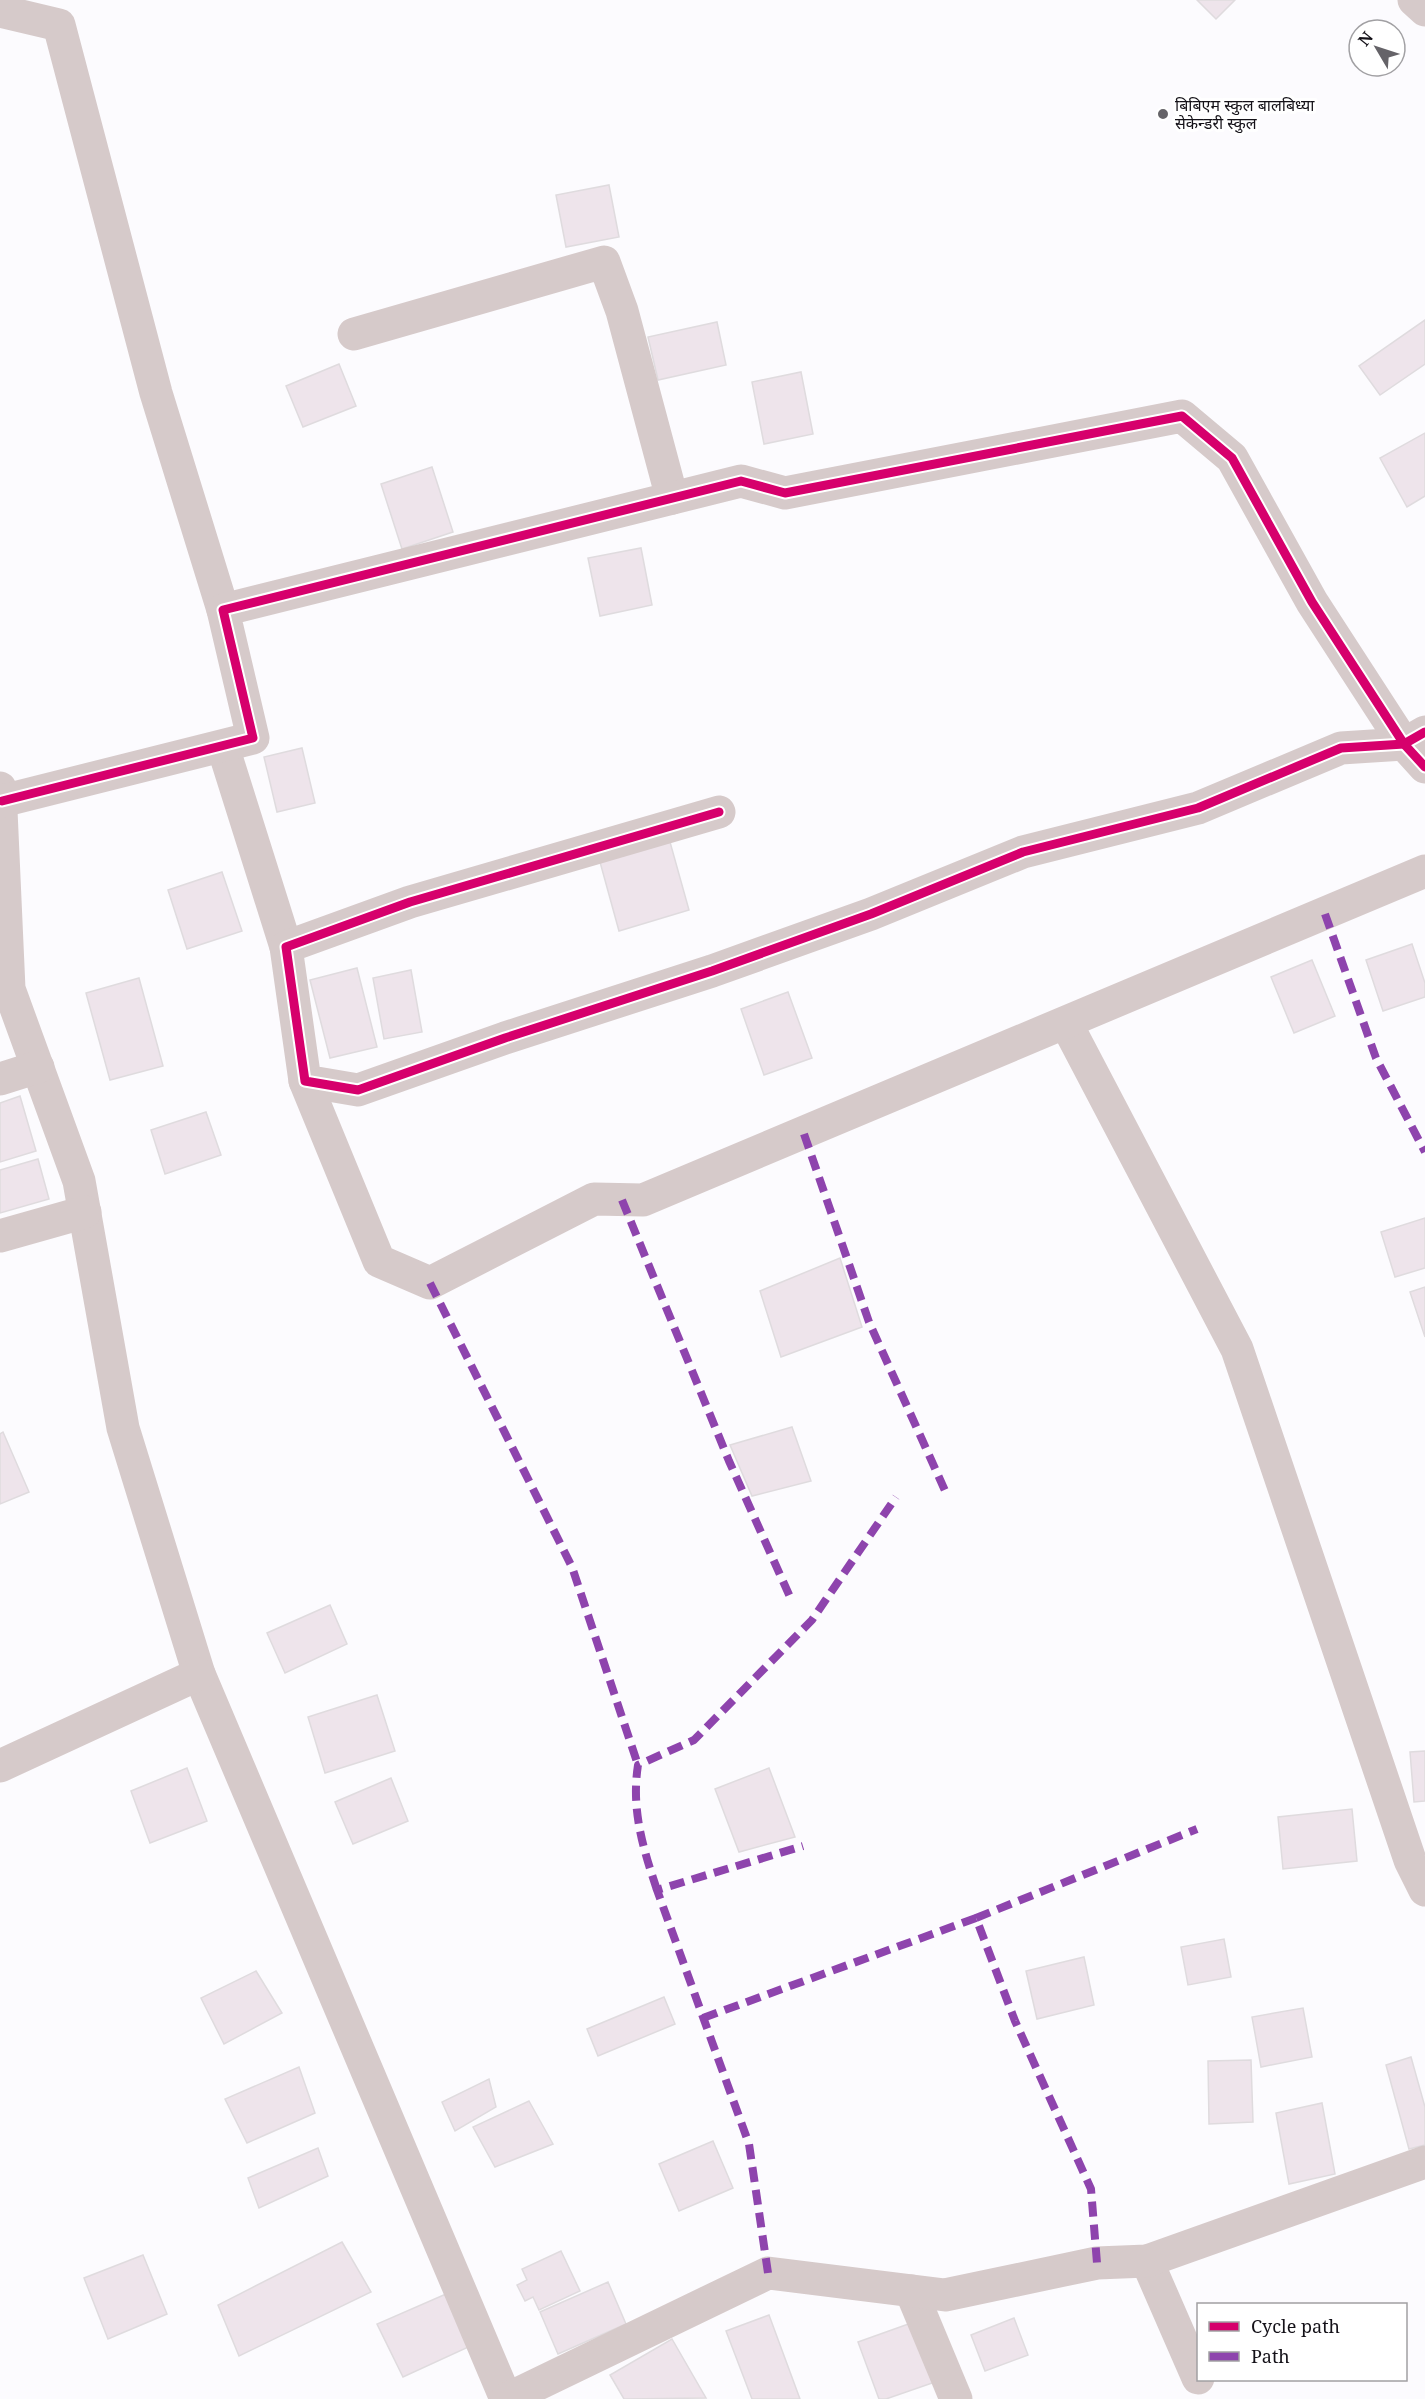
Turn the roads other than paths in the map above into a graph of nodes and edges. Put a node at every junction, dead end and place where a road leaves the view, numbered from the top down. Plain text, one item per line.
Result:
1 (1413, 0) edge
2 (0, 10) edge
3 (1425, 10) edge
4 (354, 334) dead end
5 (672, 498) junction
6 (223, 610) junction
7 (223, 747) junction
8 (1418, 748) edge
9 (1, 806) edge
10 (718, 812) dead end
11 (1425, 871) edge
12 (286, 947) junction
13 (1066, 1023) junction
14 (38, 1067) junction
15 (0, 1078) edge
16 (305, 1081) junction
17 (85, 1212) junction
18 (0, 1236) edge
19 (199, 1674) junction
20 (0, 1766) edge
21 (1425, 1890) edge
22 (1425, 2162) edge
23 (1148, 2261) junction
24 (911, 2291) junction
25 (1197, 2374) edge
26 (1200, 2381) edge
27 (507, 2399) edge
28 (956, 2399) edge
29 (1208, 2399) edge

1 - 3 street
2 - 6 street
4 - 5 street
5 - 6 street
5 - 8 street
6 - 7 street
7 - 9 street
7 - 12 street
8 - 16 street
9 - 14 street
10 - 12 street
11 - 13 street
12 - 16 street
13 - 16 street
13 - 21 street
14 - 15 street
14 - 17 street
17 - 18 street
17 - 19 street
19 - 20 street
19 - 27 street
22 - 23 street
23 - 24 street
23 - 25 street
24 - 27 street
24 - 28 street
26 - 29 street

